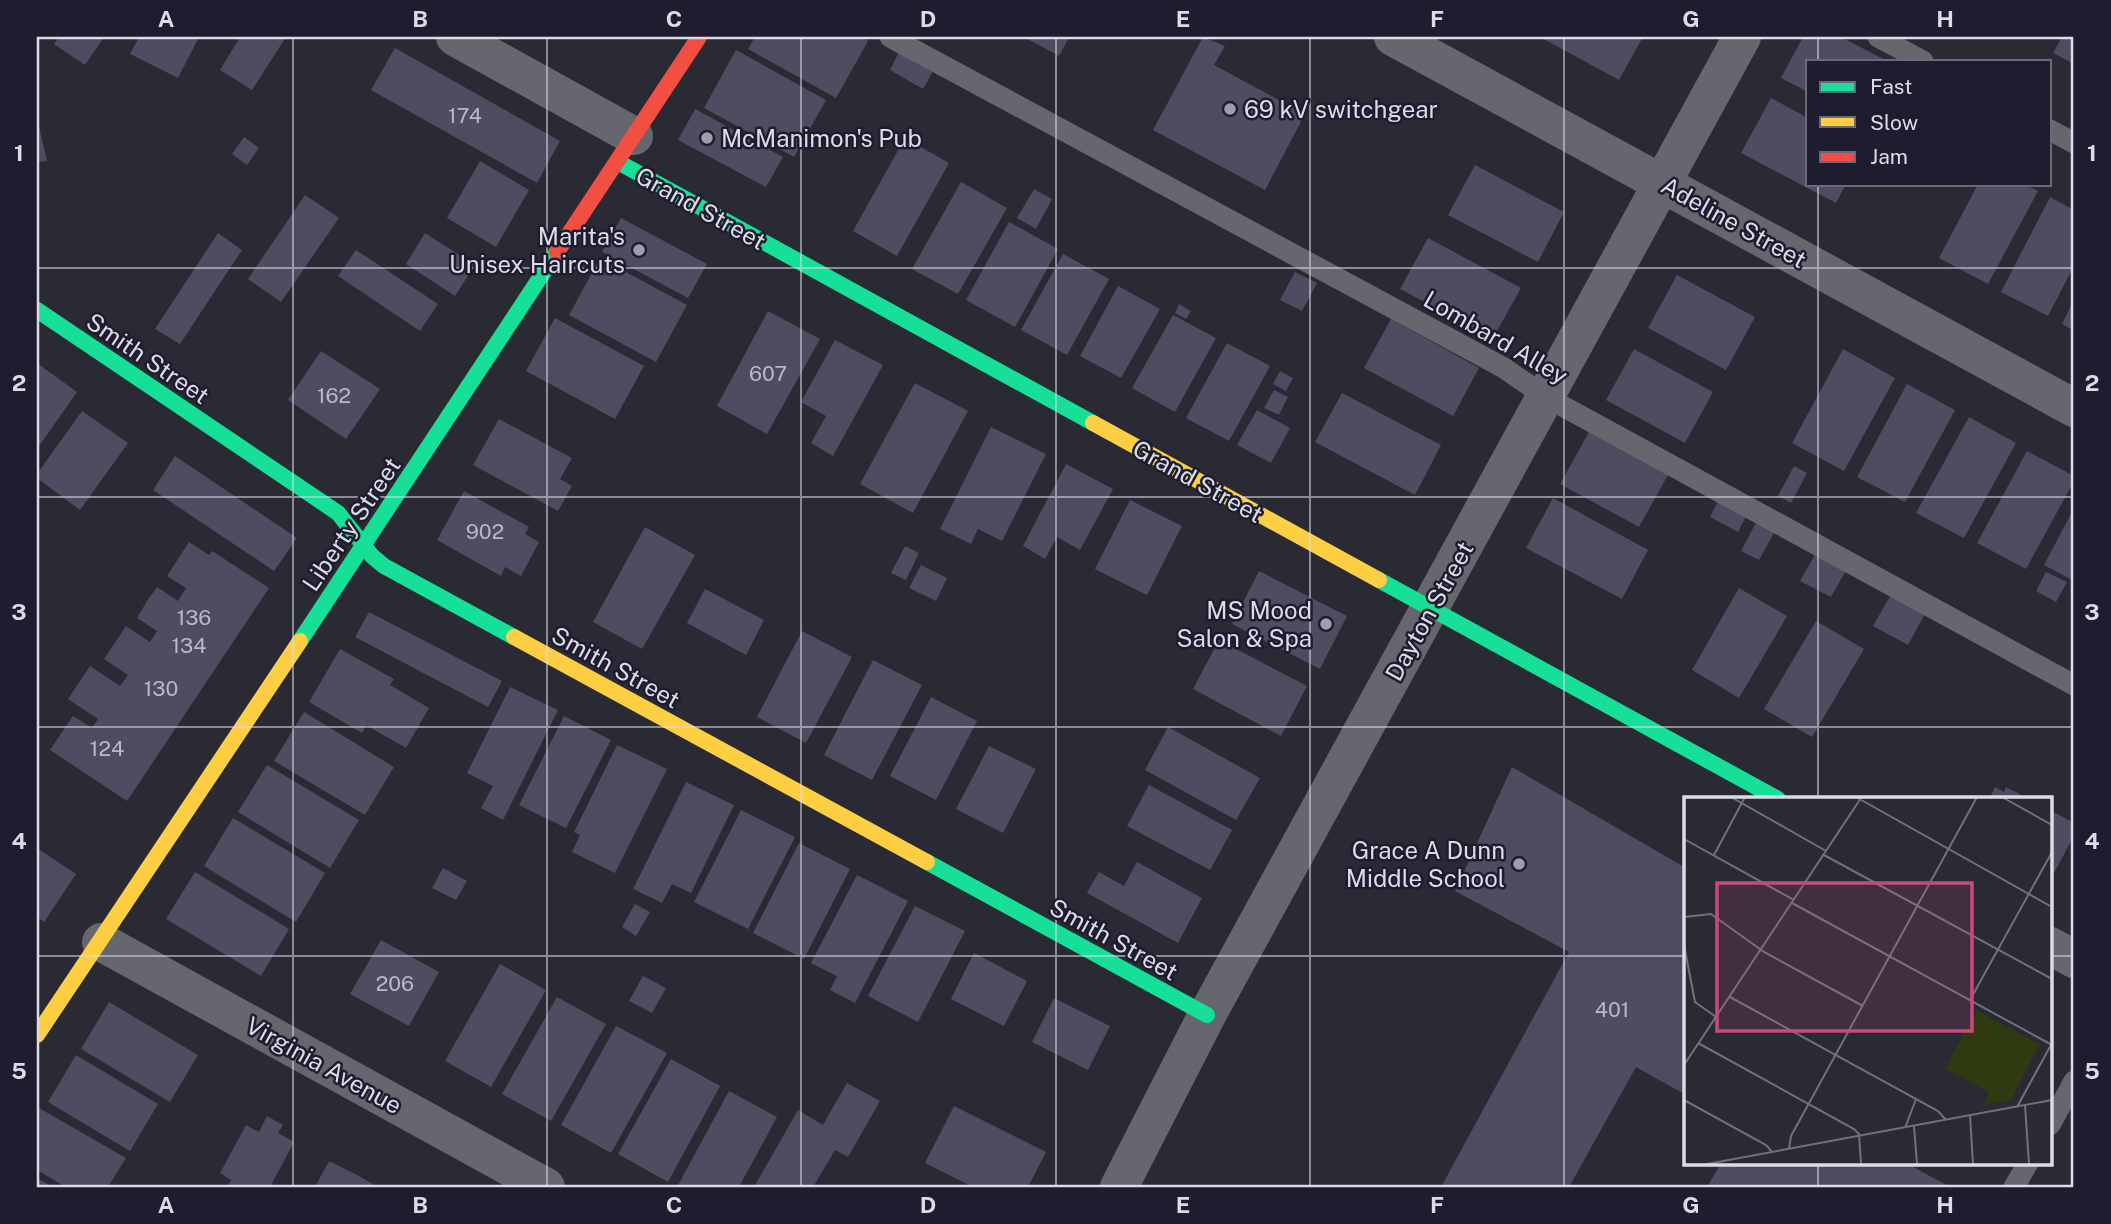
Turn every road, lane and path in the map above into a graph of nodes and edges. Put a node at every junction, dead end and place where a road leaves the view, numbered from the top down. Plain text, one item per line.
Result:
1 (456, 37) edge
2 (699, 37) edge
3 (890, 37) edge
4 (1393, 37) edge
5 (1742, 37) edge
6 (1878, 37) edge
7 (1921, 60) edge
8 (2052, 131) edge
9 (2074, 143) edge
10 (626, 149) junction
11 (1662, 183) junction
12 (37, 310) edge
13 (1546, 397) junction
14 (2074, 408) edge
15 (364, 546) junction
16 (1431, 607) junction
17 (2074, 685) edge
18 (1774, 797) edge
19 (101, 942) junction
20 (2052, 947) edge
21 (2074, 959) edge
22 (1207, 1016) junction
23 (37, 1035) edge
24 (2074, 1081) edge
25 (2052, 1121) edge
26 (2027, 1164) edge
27 (546, 1187) edge
28 (1119, 1187) edge
29 (2014, 1187) edge

1 - 10 street, Grand Street
2 - 10 street, Liberty Street
3 - 13 lane, Lombard Alley
4 - 11 street, Adeline Street
5 - 11 street, Dayton Street
6 - 7 lane
8 - 9 lane
10 - 15 street, Liberty Street
10 - 16 street, Grand Street
11 - 13 street, Dayton Street
11 - 14 street, Adeline Street
12 - 15 street, Smith Street
13 - 16 street, Dayton Street
13 - 17 lane, Lombard Alley
15 - 19 street, Liberty Street
15 - 22 street, Smith Street
16 - 18 street, Grand Street
16 - 22 street, Dayton Street
19 - 23 street, Liberty Street
19 - 27 street, Virginia Avenue
20 - 21 street
22 - 28 street, Dayton Street
24 - 25 lane
26 - 29 lane

